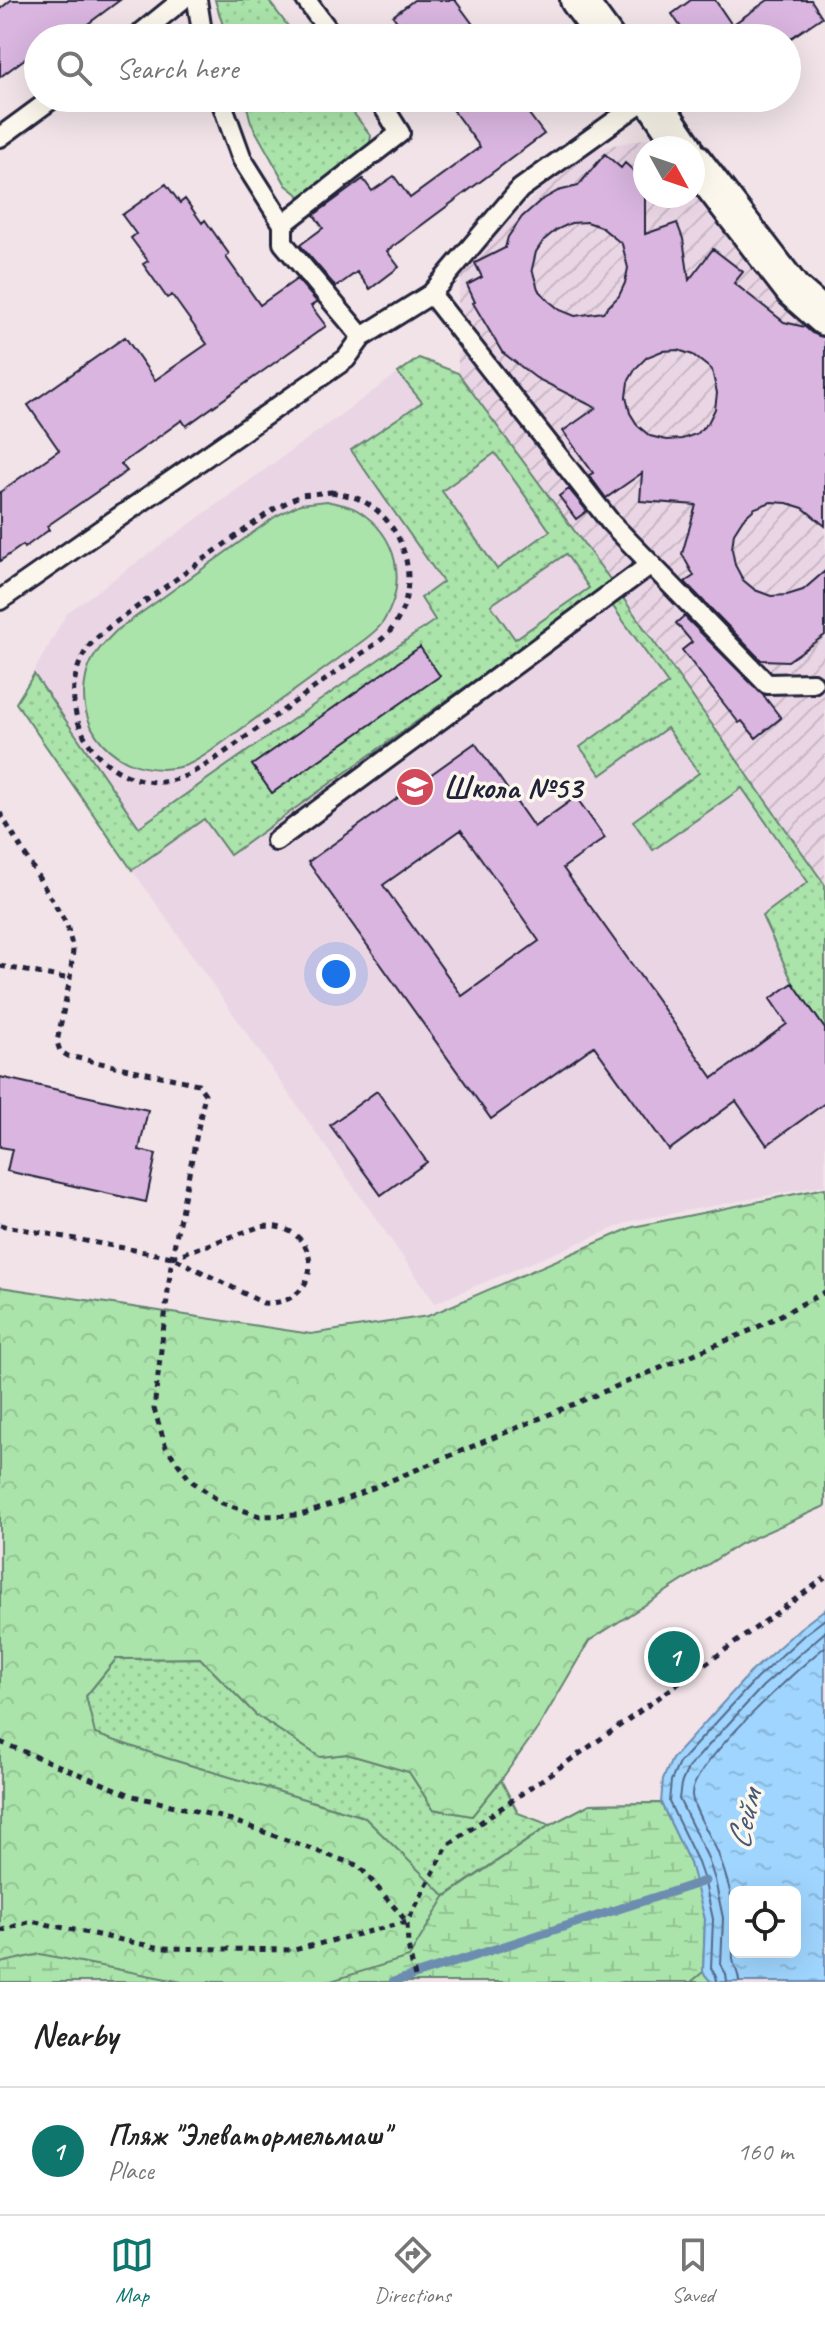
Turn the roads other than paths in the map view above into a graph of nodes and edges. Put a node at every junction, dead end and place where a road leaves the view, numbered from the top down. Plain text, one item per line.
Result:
1 (182, 0) edge
2 (197, 0) edge
3 (306, 0) edge
4 (578, 0) edge
5 (152, 24) edge
6 (201, 24) edge
7 (324, 24) edge
8 (596, 24) edge
9 (34, 112) edge
10 (225, 112) edge
11 (387, 112) edge
12 (629, 112) edge
13 (659, 112) edge
14 (676, 136) edge
15 (0, 137) edge
16 (705, 176) edge
17 (283, 224) junction
18 (431, 294) junction
19 (825, 318) edge
20 (362, 337) junction
21 (651, 564) junction
22 (0, 600) edge
23 (813, 683) dead end
24 (276, 841) dead end

1 - 5 lane
2 - 6 lane
3 - 7 lane
4 - 8 street
9 - 15 lane
10 - 17 lane
11 - 17 lane
12 - 18 lane
13 - 14 street
16 - 19 street
17 - 20 lane
18 - 20 lane
18 - 21 lane
20 - 22 lane
21 - 23 lane
21 - 24 lane

